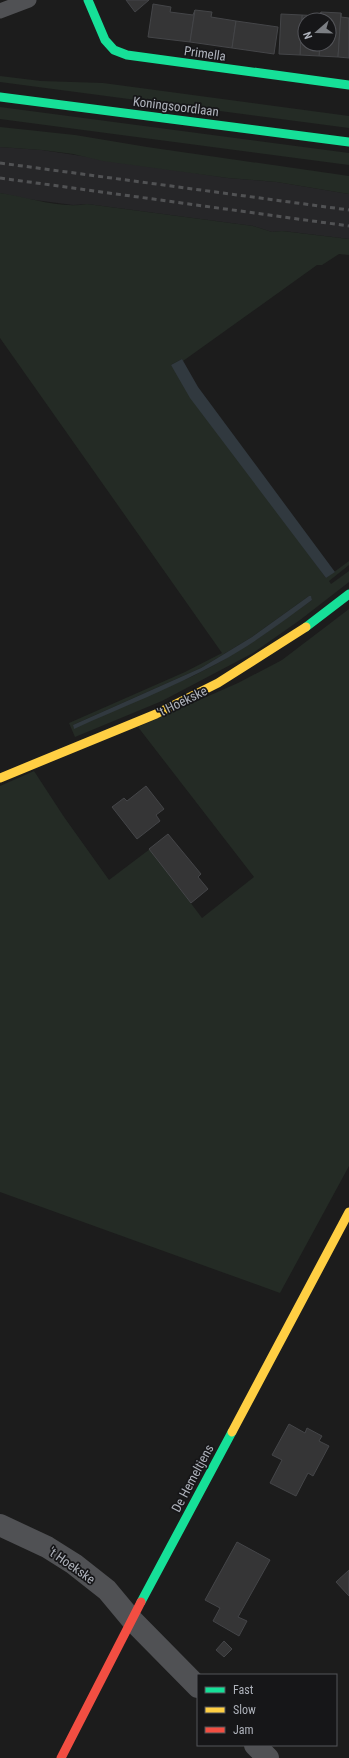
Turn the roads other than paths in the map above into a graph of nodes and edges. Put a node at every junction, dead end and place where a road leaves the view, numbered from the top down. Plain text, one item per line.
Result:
1 (29, 0) edge
2 (88, 0) edge
3 (0, 11) edge
4 (349, 85) edge
5 (0, 97) edge
6 (349, 142) edge
7 (349, 594) edge
8 (0, 778) edge
9 (349, 1212) edge
10 (0, 1525) edge
11 (132, 1620) junction
12 (197, 1686) edge
13 (256, 1746) edge
14 (61, 1758) edge
15 (268, 1758) edge

1 - 3 lane
2 - 4 street, Primella
5 - 6 street, Koningsoordlaan
7 - 8 street, 't Hoekske
9 - 11 street, De Hemeltjens
10 - 11 street, 't Hoekske
11 - 12 street, 't Hoekske
11 - 14 street, De Hemeltjens
13 - 15 street

